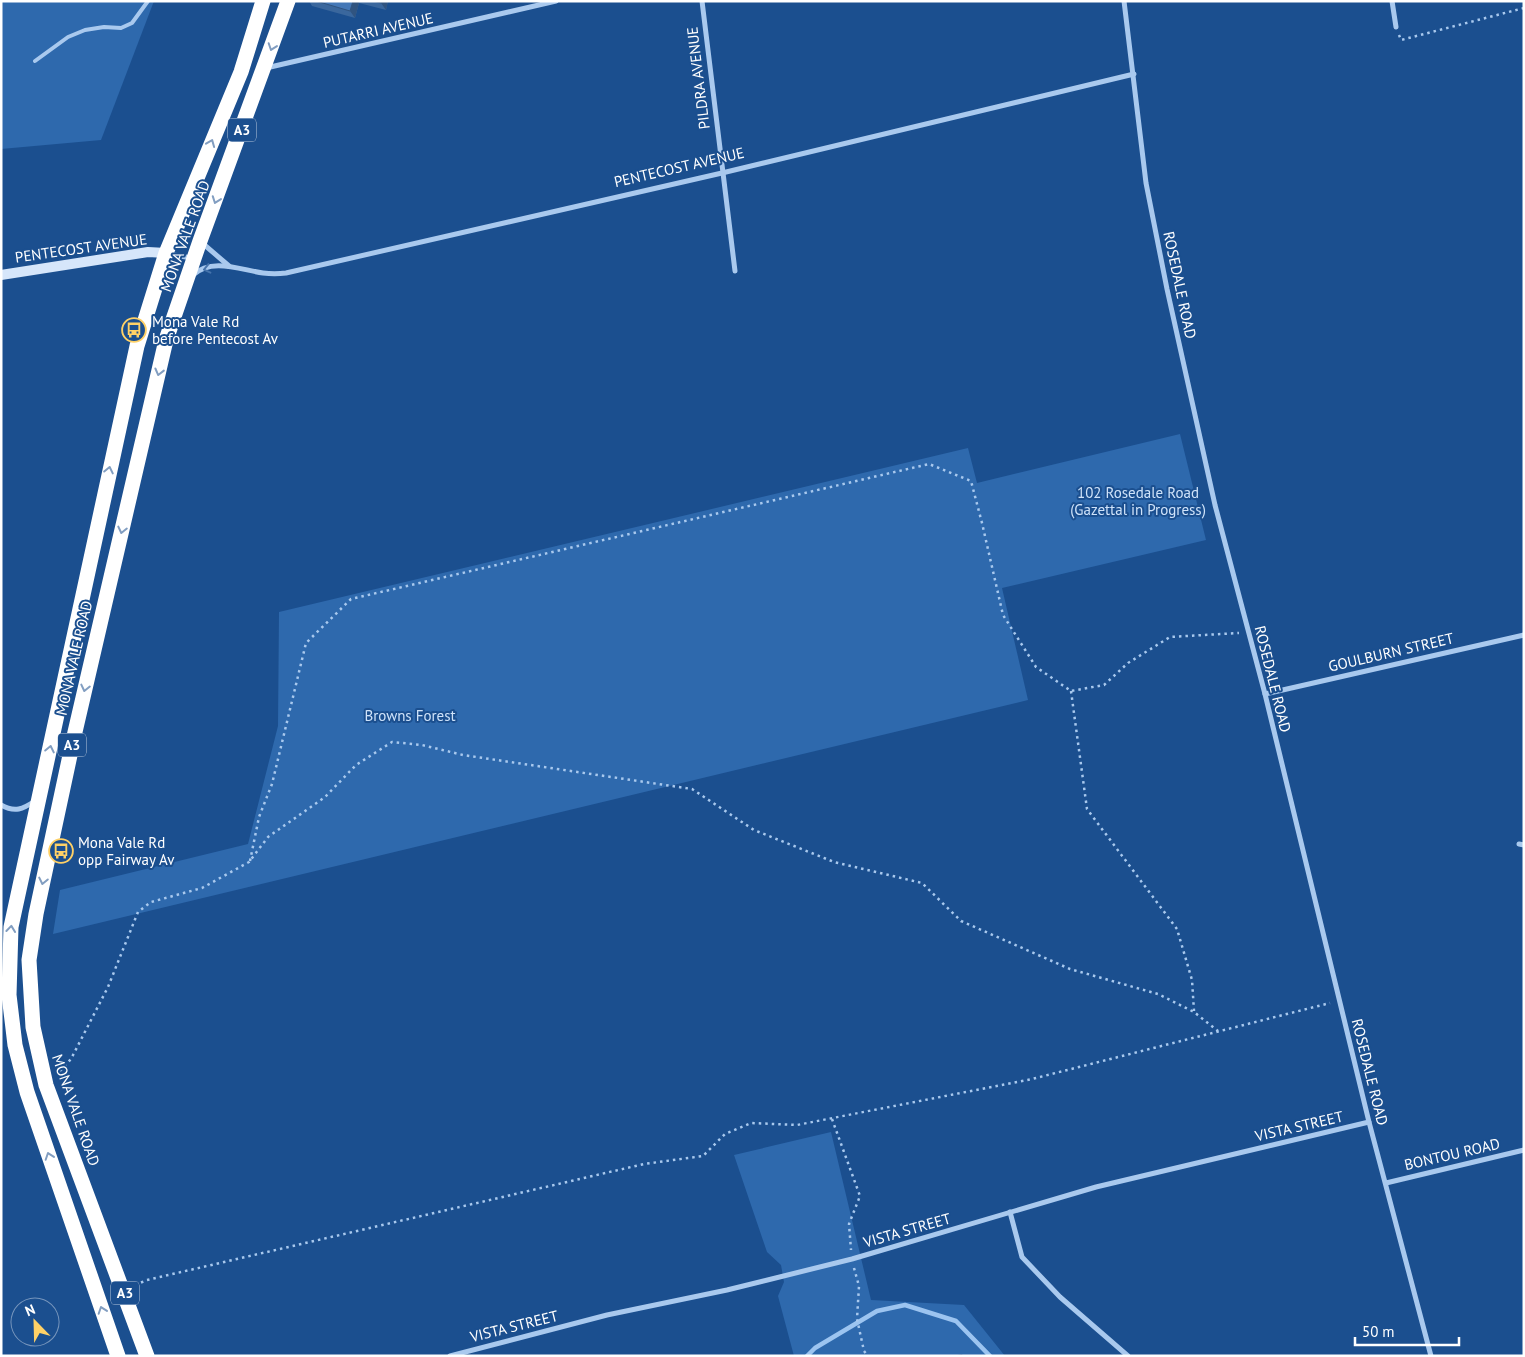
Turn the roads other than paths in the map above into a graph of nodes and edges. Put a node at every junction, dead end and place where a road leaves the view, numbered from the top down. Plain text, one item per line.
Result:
1 (148, 1) edge
2 (263, 1) edge
3 (288, 1) edge
4 (556, 1) edge
5 (702, 1) edge
6 (1124, 1) edge
7 (1392, 1) edge
8 (1396, 27) road end
9 (35, 60) dead end
10 (264, 69) junction
11 (1134, 74) junction
12 (722, 173) junction
13 (200, 241) junction
14 (166, 253) junction
15 (195, 258) junction
16 (229, 266) junction
17 (736, 271) dead end
18 (1, 275) edge
19 (188, 280) junction
20 (1524, 635) edge
21 (1265, 694) junction
22 (40, 797) junction
23 (1, 805) edge
24 (1369, 1122) junction
25 (1524, 1150) edge
26 (1386, 1183) junction
27 (1010, 1212) junction
28 (118, 1356) edge
29 (148, 1356) edge
30 (450, 1356) edge
31 (1128, 1356) edge
32 (1431, 1356) edge

1 - 9 lane
14 -> 2 highway, MONA VALE ROAD / A3
3 -> 10 highway, MONA VALE ROAD / A3
4 - 10 street, PUTARRI AVENUE
5 - 12 street, PILDRA AVENUE
6 - 11 street, ROSEDALE ROAD
7 - 8 street
10 -> 13 highway, MONA VALE ROAD / A3
11 - 12 street, PENTECOST AVENUE
11 - 21 street, ROSEDALE ROAD
12 - 16 street, PENTECOST AVENUE
12 - 17 street, PILDRA AVENUE
13 - 15 highway, MONA VALE ROAD / A3
13 - 16 street, PENTECOST AVENUE
14 - 15 street, PENTECOST AVENUE
14 - 18 street, PENTECOST AVENUE
22 -> 14 highway, MONA VALE ROAD / A3
15 - 19 highway, MONA VALE ROAD / A3
16 -> 19 street, PENTECOST AVENUE
19 -> 29 highway, MONA VALE ROAD / A3
20 - 21 street, GOULBURN STREET
21 - 24 street, ROSEDALE ROAD
22 - 23 street
28 -> 22 highway, MONA VALE ROAD / A3
24 - 26 street, ROSEDALE ROAD
24 - 27 street, VISTA STREET
25 - 26 street, BONTOU ROAD
26 - 32 street, ROSEDALE ROAD
27 - 30 street, VISTA STREET
27 - 31 street

